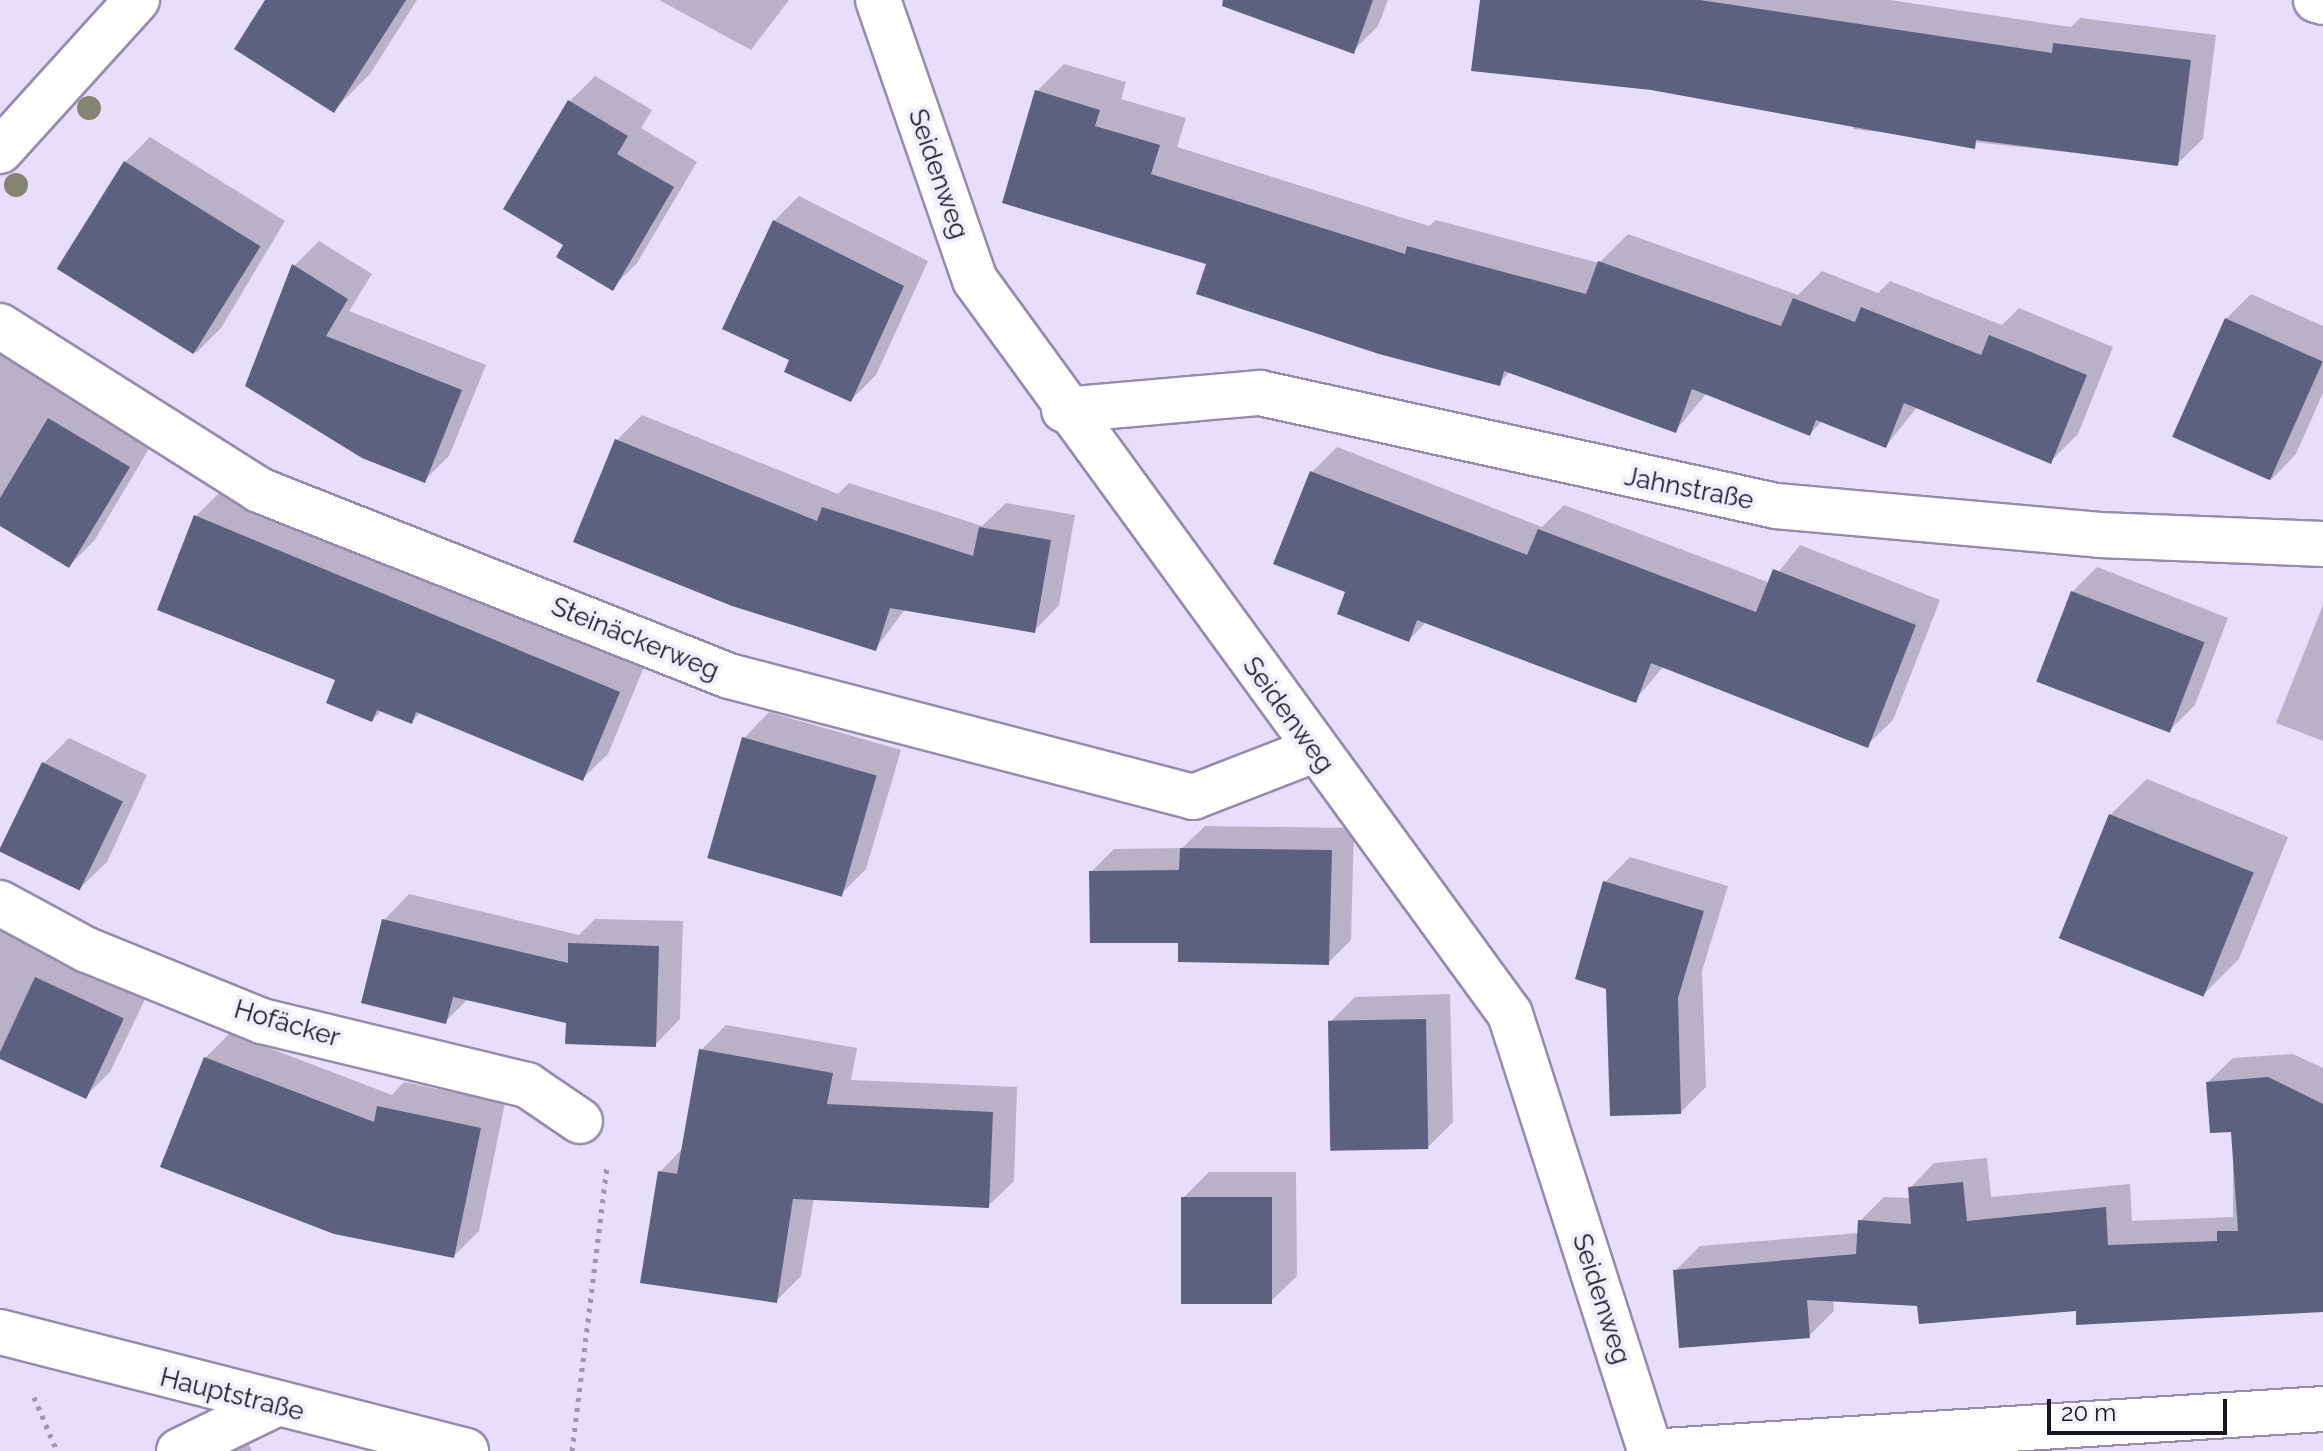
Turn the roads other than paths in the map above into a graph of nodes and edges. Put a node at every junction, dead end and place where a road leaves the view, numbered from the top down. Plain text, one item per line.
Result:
1 (137, 0) edge
2 (878, 0) edge
3 (2316, 0) edge
4 (2323, 2) edge
5 (0, 151) edge
6 (0, 326) edge
7 (1064, 410) junction
8 (2323, 544) edge
9 (1314, 750) junction
10 (0, 903) edge
11 (580, 1121) road end
12 (0, 1332) edge
13 (272, 1406) junction
14 (2323, 1409) edge
15 (179, 1451) edge
16 (466, 1451) edge
17 (1650, 1451) edge
18 (1665, 1451) edge

1 - 5 street
2 - 7 street, Seidenweg
3 - 4 street
6 - 9 street, Steinäckerweg
7 - 8 street, Jahnstraße
7 - 9 street, Seidenweg
9 - 17 street, Seidenweg
10 - 11 street, Hofäcker
12 - 13 street, Hauptstraße
13 - 15 street
13 - 16 street, Hauptstraße
14 - 18 street

